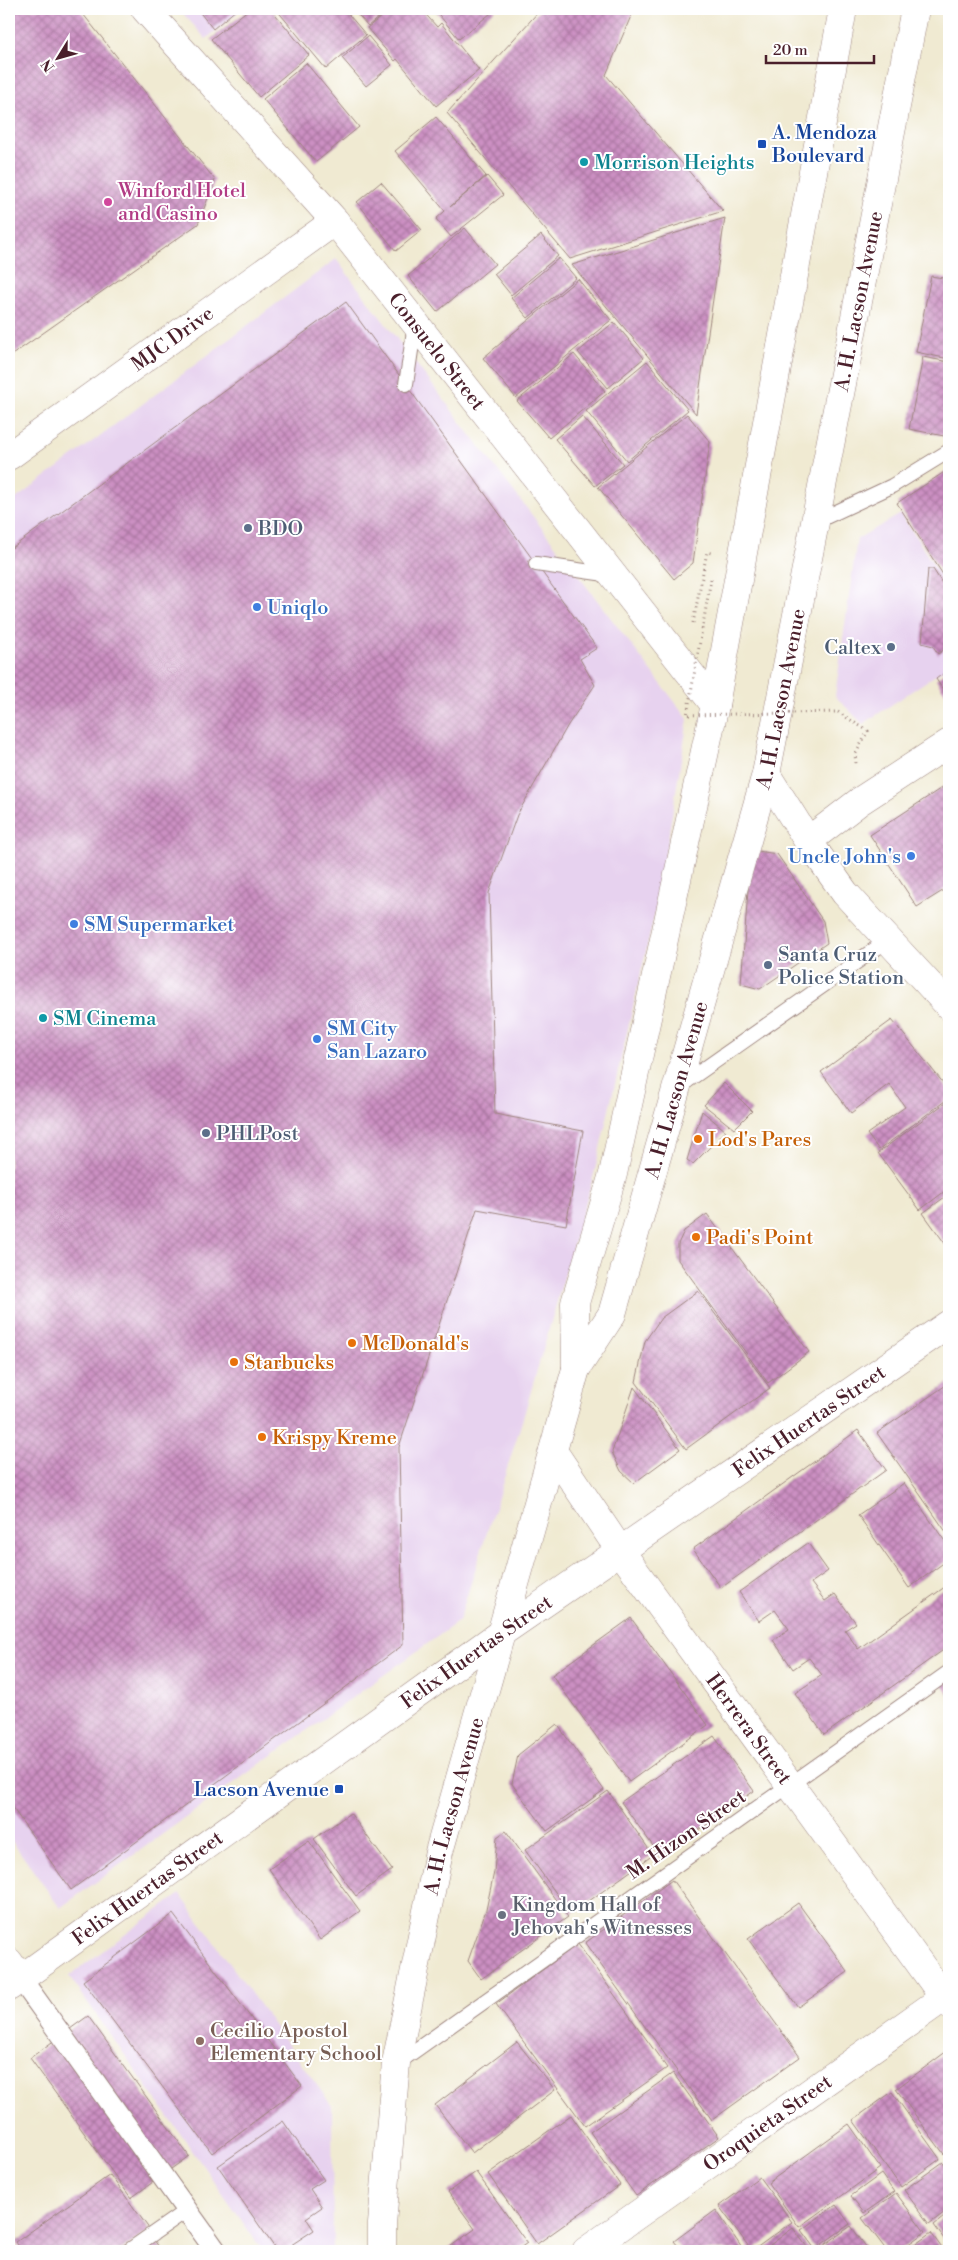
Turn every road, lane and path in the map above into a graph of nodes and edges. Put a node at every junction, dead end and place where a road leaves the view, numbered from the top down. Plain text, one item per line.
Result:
1 (145, 9) edge
2 (843, 9) edge
3 (915, 9) edge
4 (335, 222) junction
5 (415, 323) junction
6 (406, 384) dead end
7 (949, 451) edge
8 (9, 456) edge
9 (815, 522) junction
10 (536, 564) dead end
11 (614, 575) junction
12 (711, 579) dead end
13 (715, 705) junction
14 (949, 742) edge
15 (855, 755) dead end
16 (766, 774) junction
17 (808, 841) junction
18 (888, 940) junction
19 (949, 1006) edge
20 (677, 1088) junction
21 (949, 1324) edge
22 (576, 1369) junction
23 (553, 1451) junction
24 (620, 1550) junction
25 (501, 1633) junction
26 (949, 1672) edge
27 (790, 1785) junction
28 (13, 1976) edge
29 (948, 1998) edge
30 (396, 2063) junction
31 (187, 2210) junction
32 (128, 2251) edge
33 (216, 2251) edge
34 (382, 2251) edge
35 (586, 2251) edge

1 - 4 main road, Consuelo Street
2 - 13 main road, A. H. Lacson Avenue
3 - 9 main road, A. H. Lacson Avenue
4 - 5 main road, Consuelo Street
4 - 8 main road, MJC Drive
5 - 6 lane
5 - 11 main road, Consuelo Street
7 - 9 lane
9 - 16 main road, A. H. Lacson Avenue
10 - 11 lane
11 - 13 main road, Consuelo Street
12 - 15 path, bridge
13 - 22 main road, A. H. Lacson Avenue
14 - 17 main road
16 - 17 main road
16 - 20 main road, A. H. Lacson Avenue
17 - 18 main road
18 - 19 main road
18 - 20 lane
20 - 22 main road, A. H. Lacson Avenue
21 - 24 main road, Felix Huertas Street
22 - 23 main road, A. H. Lacson Avenue
23 - 24 main road, Herrera Street
23 - 25 main road, A. H. Lacson Avenue
24 - 25 main road, Felix Huertas Street
24 - 27 main road, Herrera Street
25 - 28 main road, Felix Huertas Street
25 - 30 main road, A. H. Lacson Avenue
26 - 27 lane, M. Hizon Street
27 - 29 main road, Herrera Street
27 - 30 lane, M. Hizon Street
28 - 31 street
29 - 35 main road, Oroquieta Street
30 - 34 main road, A. H. Lacson Avenue
31 - 32 lane
31 - 33 street

